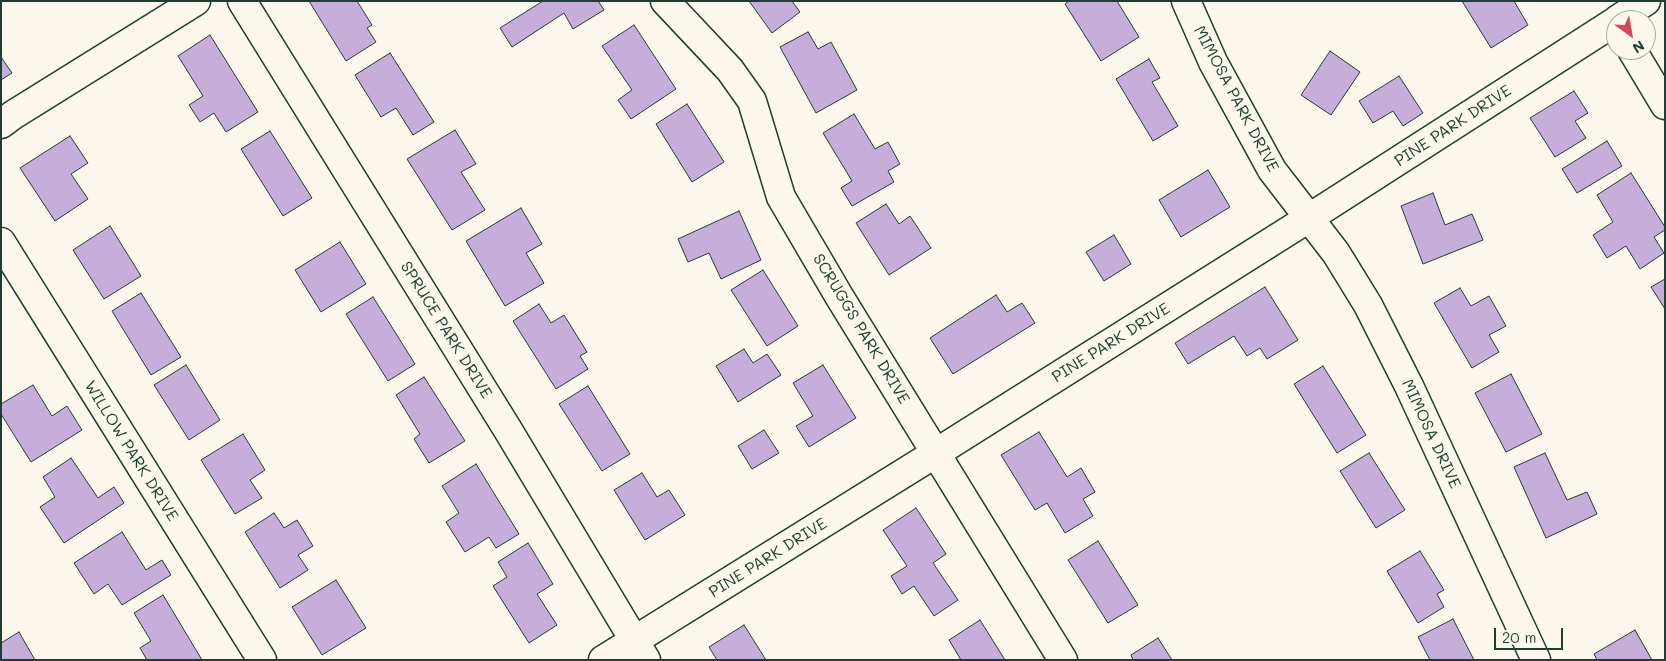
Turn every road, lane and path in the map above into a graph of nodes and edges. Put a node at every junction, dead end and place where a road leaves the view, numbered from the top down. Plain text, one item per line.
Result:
1 (196, 1) edge
2 (242, 1) edge
3 (665, 1) edge
4 (1186, 1) edge
5 (1646, 1) edge
6 (1629, 10) edge
7 (1606, 23) edge
8 (1638, 60) edge
9 (1665, 105) edge
10 (1, 124) edge
11 (1309, 218) junction
12 (1, 242) edge
13 (936, 453) junction
14 (640, 650) edge
15 (262, 660) edge
16 (603, 660) edge
17 (1063, 660) edge
18 (1536, 660) edge

1 - 10 street
2 - 14 street, SPRUCE PARK DRIVE
3 - 13 street, SCRUGGS PARK DRIVE
4 - 11 street, MIMOSA PARK DRIVE
5 - 6 street, PINE PARK DRIVE
7 - 11 street, PINE PARK DRIVE
8 - 9 street
11 - 13 street, PINE PARK DRIVE
11 - 18 street, MIMOSA DRIVE
12 - 15 street, WILLOW PARK DRIVE
13 - 14 street, PINE PARK DRIVE
13 - 17 street, SCRUGGS PARK DRIVE
14 - 16 street, PINE PARK DRIVE

